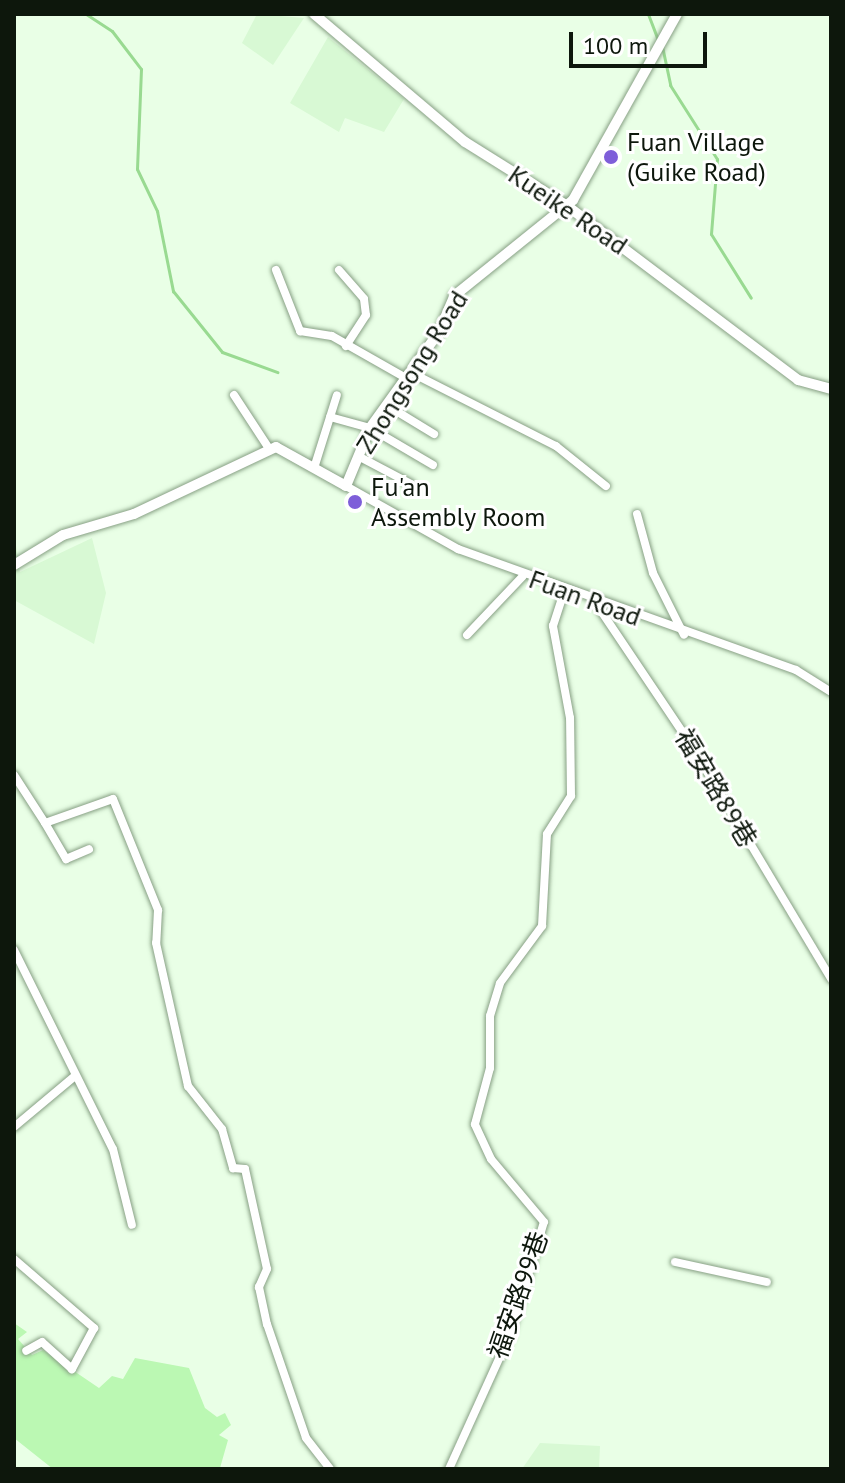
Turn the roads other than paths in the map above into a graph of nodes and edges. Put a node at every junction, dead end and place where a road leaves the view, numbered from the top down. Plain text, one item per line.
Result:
1 (314, 14) edge
2 (677, 14) edge
3 (566, 205) junction
4 (276, 270) dead end
5 (339, 270) dead end
6 (346, 346) junction
7 (408, 375) junction
8 (831, 389) edge
9 (234, 395) dead end
10 (337, 395) dead end
11 (388, 406) junction
12 (330, 417) junction
13 (370, 428) junction
14 (434, 434) dead end
15 (270, 450) junction
16 (358, 456) junction
17 (315, 465) junction
18 (433, 465) dead end
19 (411, 484) dead end
20 (346, 486) junction
21 (606, 486) dead end
22 (637, 514) dead end
23 (14, 565) edge
24 (523, 576) junction
25 (565, 590) junction
26 (593, 598) junction
27 (467, 635) dead end
28 (684, 636) junction
29 (831, 692) edge
30 (14, 775) edge
31 (45, 823) junction
32 (89, 849) dead end
33 (14, 950) edge
34 (831, 979) edge
35 (75, 1076) junction
36 (14, 1127) edge
37 (132, 1225) dead end
38 (14, 1259) edge
39 (675, 1262) dead end
40 (767, 1282) dead end
41 (26, 1351) dead end
42 (330, 1469) edge
43 (449, 1469) edge

1 - 3 street, Kueike Road
2 - 3 street, Zhongsong Road
3 - 7 street, Zhongsong Road
3 - 8 street, Kueike Road
4 - 6 street
5 - 6 street
6 - 7 street
7 - 11 street, Zhongsong Road
7 - 21 street
9 - 15 street
10 - 12 street
11 - 13 street, Zhongsong Road
11 - 14 street
12 - 13 street
12 - 17 street
13 - 16 street, Zhongsong Road
13 - 18 street
15 - 17 street, Zhongsong Road
15 - 23 street
16 - 19 street
16 - 20 street, Zhongsong Road
17 - 20 street, Zhongsong Road
20 - 24 street, Fuan Road
22 - 28 street
24 - 25 street, Fuan Road
24 - 27 street
25 - 26 street, Fuan Road
25 - 43 street, 福安路99巷
26 - 28 street, Fuan Road
26 - 34 street, 福安路89巷
28 - 29 street, Fuan Road
30 - 31 street
31 - 32 street
31 - 42 street
33 - 35 street
35 - 36 street
35 - 37 street
38 - 41 street
39 - 40 street

